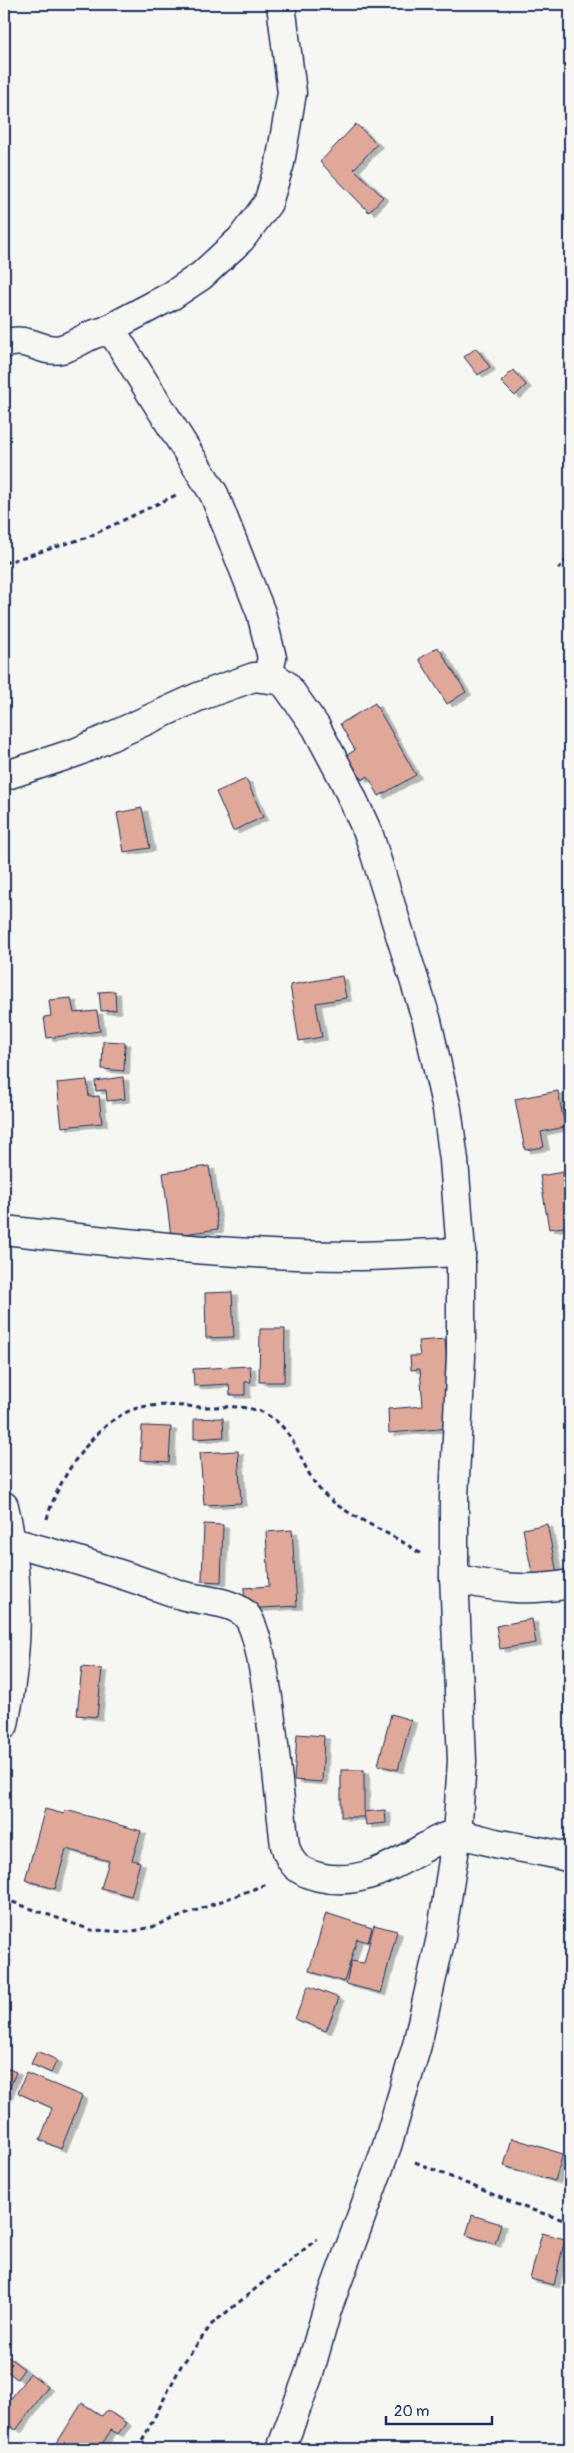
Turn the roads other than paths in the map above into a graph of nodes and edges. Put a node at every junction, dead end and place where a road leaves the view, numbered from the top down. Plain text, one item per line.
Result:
1 (281, 4) edge
2 (105, 331) junction
3 (4, 344) edge
4 (267, 677) junction
5 (4, 776) edge
6 (4, 1230) edge
7 (461, 1252) junction
8 (4, 1506) edge
9 (7, 1541) edge
10 (454, 1576) junction
11 (570, 1584) edge
12 (4, 1724) edge
13 (457, 1835) junction
14 (570, 1858) edge
15 (281, 2449) edge

1 - 2 street
2 - 3 street
2 - 4 street
4 - 5 street
4 - 7 street
6 - 7 street
7 - 10 street
8 - 9 street
9 - 12 street
9 - 13 street
10 - 11 street
10 - 13 street
13 - 14 street
13 - 15 street

